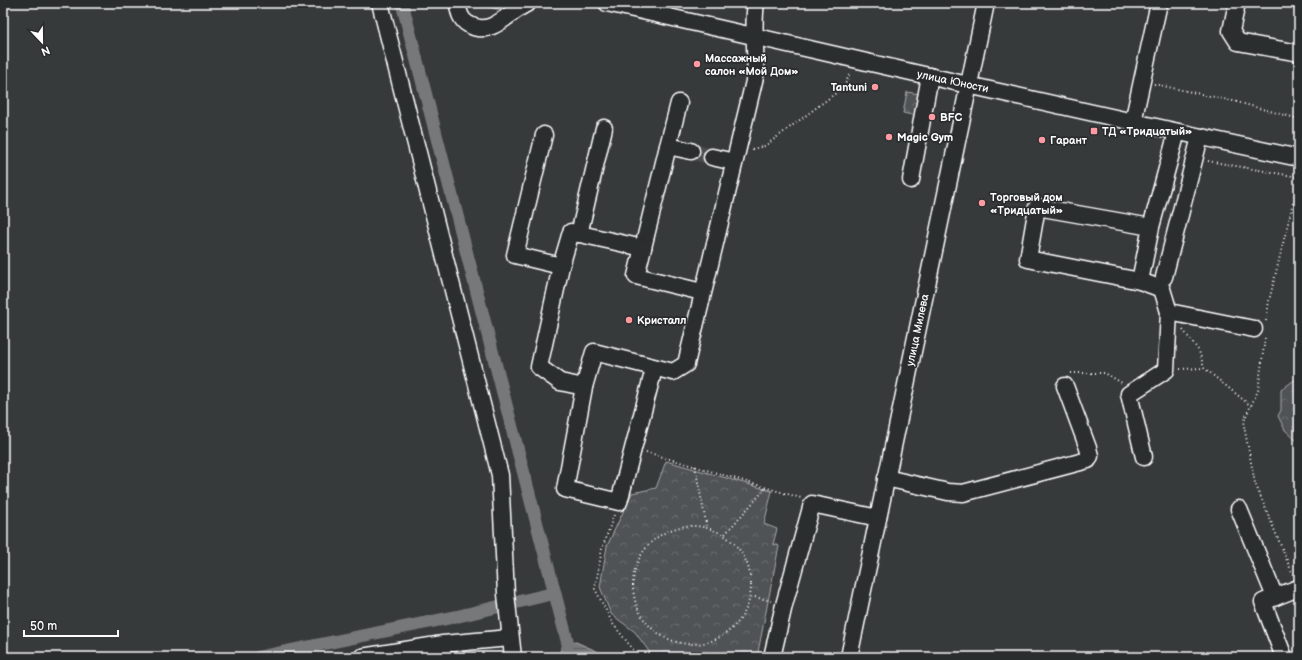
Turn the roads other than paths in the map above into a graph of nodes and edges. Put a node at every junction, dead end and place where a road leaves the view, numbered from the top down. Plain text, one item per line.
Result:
1 (380, 3) edge
2 (458, 3) edge
3 (528, 3) edge
4 (607, 3) edge
5 (756, 3) edge
6 (986, 3) edge
7 (1159, 3) edge
8 (1237, 3) edge
9 (755, 36) junction
10 (1299, 53) edge
11 (930, 76) junction
12 (968, 84) junction
13 (679, 103) dead end
14 (1133, 122) junction
15 (604, 128) dead end
16 (1177, 132) junction
17 (544, 135) dead end
18 (1200, 137) junction
19 (668, 146) junction
20 (691, 152) tunnel mouth
21 (712, 157) tunnel mouth
22 (736, 158) junction
23 (1299, 158) edge
24 (911, 180) dead end
25 (1151, 227) junction
26 (579, 234) junction
27 (643, 248) junction
28 (561, 266) junction
29 (1164, 277) dead end
30 (1140, 281) junction
31 (702, 292) junction
32 (1169, 312) junction
33 (1262, 328) road end
34 (654, 369) junction
35 (1065, 386) road end
36 (584, 387) junction
37 (1144, 457) dead end
38 (886, 478) junction
39 (1239, 509) dead end
40 (878, 518) junction
41 (1298, 588) road end
42 (1275, 597) junction
43 (510, 638) junction
44 (362, 657) edge
45 (513, 657) edge
46 (772, 657) edge
47 (849, 657) edge
48 (1284, 657) edge

1 - 43 street
2 - 3 street
4 - 9 street, улица Юности
5 - 9 street
6 - 12 street, улица Милева
7 - 14 street
8 - 10 street
9 - 11 street, улица Юности
9 - 22 street
11 - 12 street, улица Юности
11 - 24 street
12 - 14 street, улица Юности
12 - 38 street, улица Милева
13 - 19 street
14 - 16 street, улица Юности
15 - 26 street
16 - 18 street, улица Юности
16 - 25 street
17 - 28 street
18 - 23 street, улица Юности
18 - 29 street
19 - 20 street
19 - 27 street
21 - 22 street
22 - 31 street
25 - 30 street
25 - 30 street
26 - 27 street
26 - 28 street
27 - 31 street
28 - 36 street
30 - 32 street
31 - 34 street
32 - 33 street
32 - 37 street
34 - 36 street
34 - 36 street
35 - 38 street
38 - 40 street, улица Милева
39 - 42 street
40 - 46 street
40 - 47 street, улица Милева
41 - 42 street
42 - 48 street
43 - 44 street
43 - 45 street

